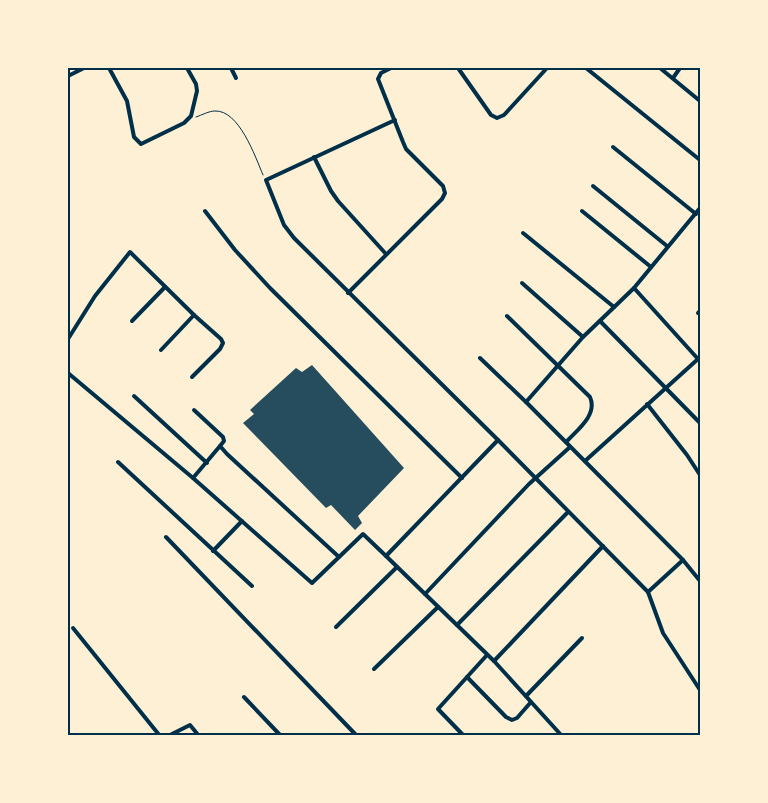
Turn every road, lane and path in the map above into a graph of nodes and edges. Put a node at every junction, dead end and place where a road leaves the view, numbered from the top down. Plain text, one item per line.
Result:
1 (84, 68) edge
2 (109, 68) edge
3 (187, 68) edge
4 (230, 68) edge
5 (391, 68) edge
6 (458, 68) edge
7 (547, 68) edge
8 (586, 68) edge
9 (660, 68) edge
10 (680, 68) edge
11 (68, 76) edge
12 (236, 78) dead end
13 (673, 78) junction
14 (700, 101) edge
15 (189, 120) junction
16 (395, 120) junction
17 (613, 147) dead end
18 (314, 157) junction
19 (700, 160) edge
20 (266, 180) junction
21 (593, 186) dead end
22 (700, 208) edge
23 (205, 211) dead end
24 (582, 211) dead end
25 (696, 214) junction
26 (523, 232) dead end
27 (667, 246) junction
28 (386, 254) junction
29 (651, 266) junction
30 (522, 283) dead end
31 (165, 287) junction
32 (634, 288) junction
33 (348, 292) junction
34 (614, 307) junction
35 (194, 315) junction
36 (507, 316) dead end
37 (132, 321) dead end
38 (600, 321) junction
39 (583, 337) junction
40 (68, 339) edge
41 (161, 350) dead end
42 (480, 358) dead end
43 (699, 360) edge
44 (558, 364) junction
45 (68, 373) edge
46 (192, 377) dead end
47 (666, 387) junction
48 (134, 396) dead end
49 (526, 402) junction
50 (647, 404) junction
51 (194, 410) dead end
52 (700, 423) edge
53 (498, 440) junction
54 (566, 442) junction
55 (220, 446) junction
56 (570, 446) junction
57 (585, 461) junction
58 (118, 462) dead end
59 (207, 463) junction
60 (700, 475) edge
61 (193, 478) junction
62 (462, 478) junction
63 (535, 478) junction
64 (568, 512) junction
65 (242, 521) junction
66 (166, 538) dead end
67 (603, 546) junction
68 (213, 551) junction
69 (386, 556) junction
70 (339, 557) junction
71 (683, 560) junction
72 (397, 567) junction
73 (700, 581) edge
74 (252, 586) dead end
75 (648, 592) junction
76 (425, 594) junction
77 (438, 606) junction
78 (457, 625) junction
79 (336, 627) dead end
80 (73, 628) dead end
81 (582, 638) dead end
82 (487, 655) junction
83 (494, 661) junction
84 (374, 669) dead end
85 (466, 677) junction
86 (700, 690) edge
87 (526, 696) junction
88 (244, 697) dead end
89 (532, 702) junction
90 (160, 736) edge
91 (168, 736) edge
92 (200, 736) edge
93 (281, 736) edge
94 (357, 736) edge
95 (464, 736) edge
96 (562, 736) edge

1 - 11 street
2 - 15 street
3 - 15 street
4 - 12 street
5 - 16 street
6 - 7 street
8 - 19 street
9 - 13 street
10 - 13 street
13 - 14 street
15 - 20 path
16 - 18 street
16 - 28 street
17 - 25 street
18 - 20 street
18 - 28 street
20 - 33 street
21 - 27 street
22 - 25 street
23 - 62 street
24 - 29 street
25 - 27 street
26 - 34 street
27 - 29 street
28 - 33 street
29 - 32 street
30 - 39 street
31 - 35 street
31 - 37 street
31 - 40 street
32 - 34 street
32 - 43 street
33 - 53 street
34 - 38 street
35 - 41 street
35 - 46 street
36 - 44 street
38 - 39 street
38 - 47 street
39 - 44 street
42 - 49 street
43 - 47 street
44 - 49 street
44 - 54 street
45 - 61 street
47 - 50 street
47 - 52 street
48 - 59 street
49 - 54 street
50 - 57 street
50 - 60 street
51 - 55 street
53 - 62 street
53 - 63 street
54 - 56 street
55 - 59 street
55 - 70 street
56 - 57 street
56 - 63 street
57 - 71 street
58 - 68 street
59 - 61 street
61 - 65 street
62 - 69 street
63 - 64 street
63 - 76 street
64 - 67 street
64 - 78 street
65 - 68 street
65 - 70 street
66 - 94 street
67 - 75 street
67 - 83 street
68 - 74 street
69 - 70 street
69 - 72 street
71 - 73 street
71 - 75 street
72 - 76 street
72 - 79 street
75 - 86 street
76 - 77 street
77 - 78 street
77 - 84 street
78 - 82 street
80 - 90 street
81 - 87 street
82 - 83 street
82 - 85 street
83 - 87 street
85 - 89 street
85 - 95 street
87 - 89 street
88 - 93 street
89 - 96 street
91 - 92 street

